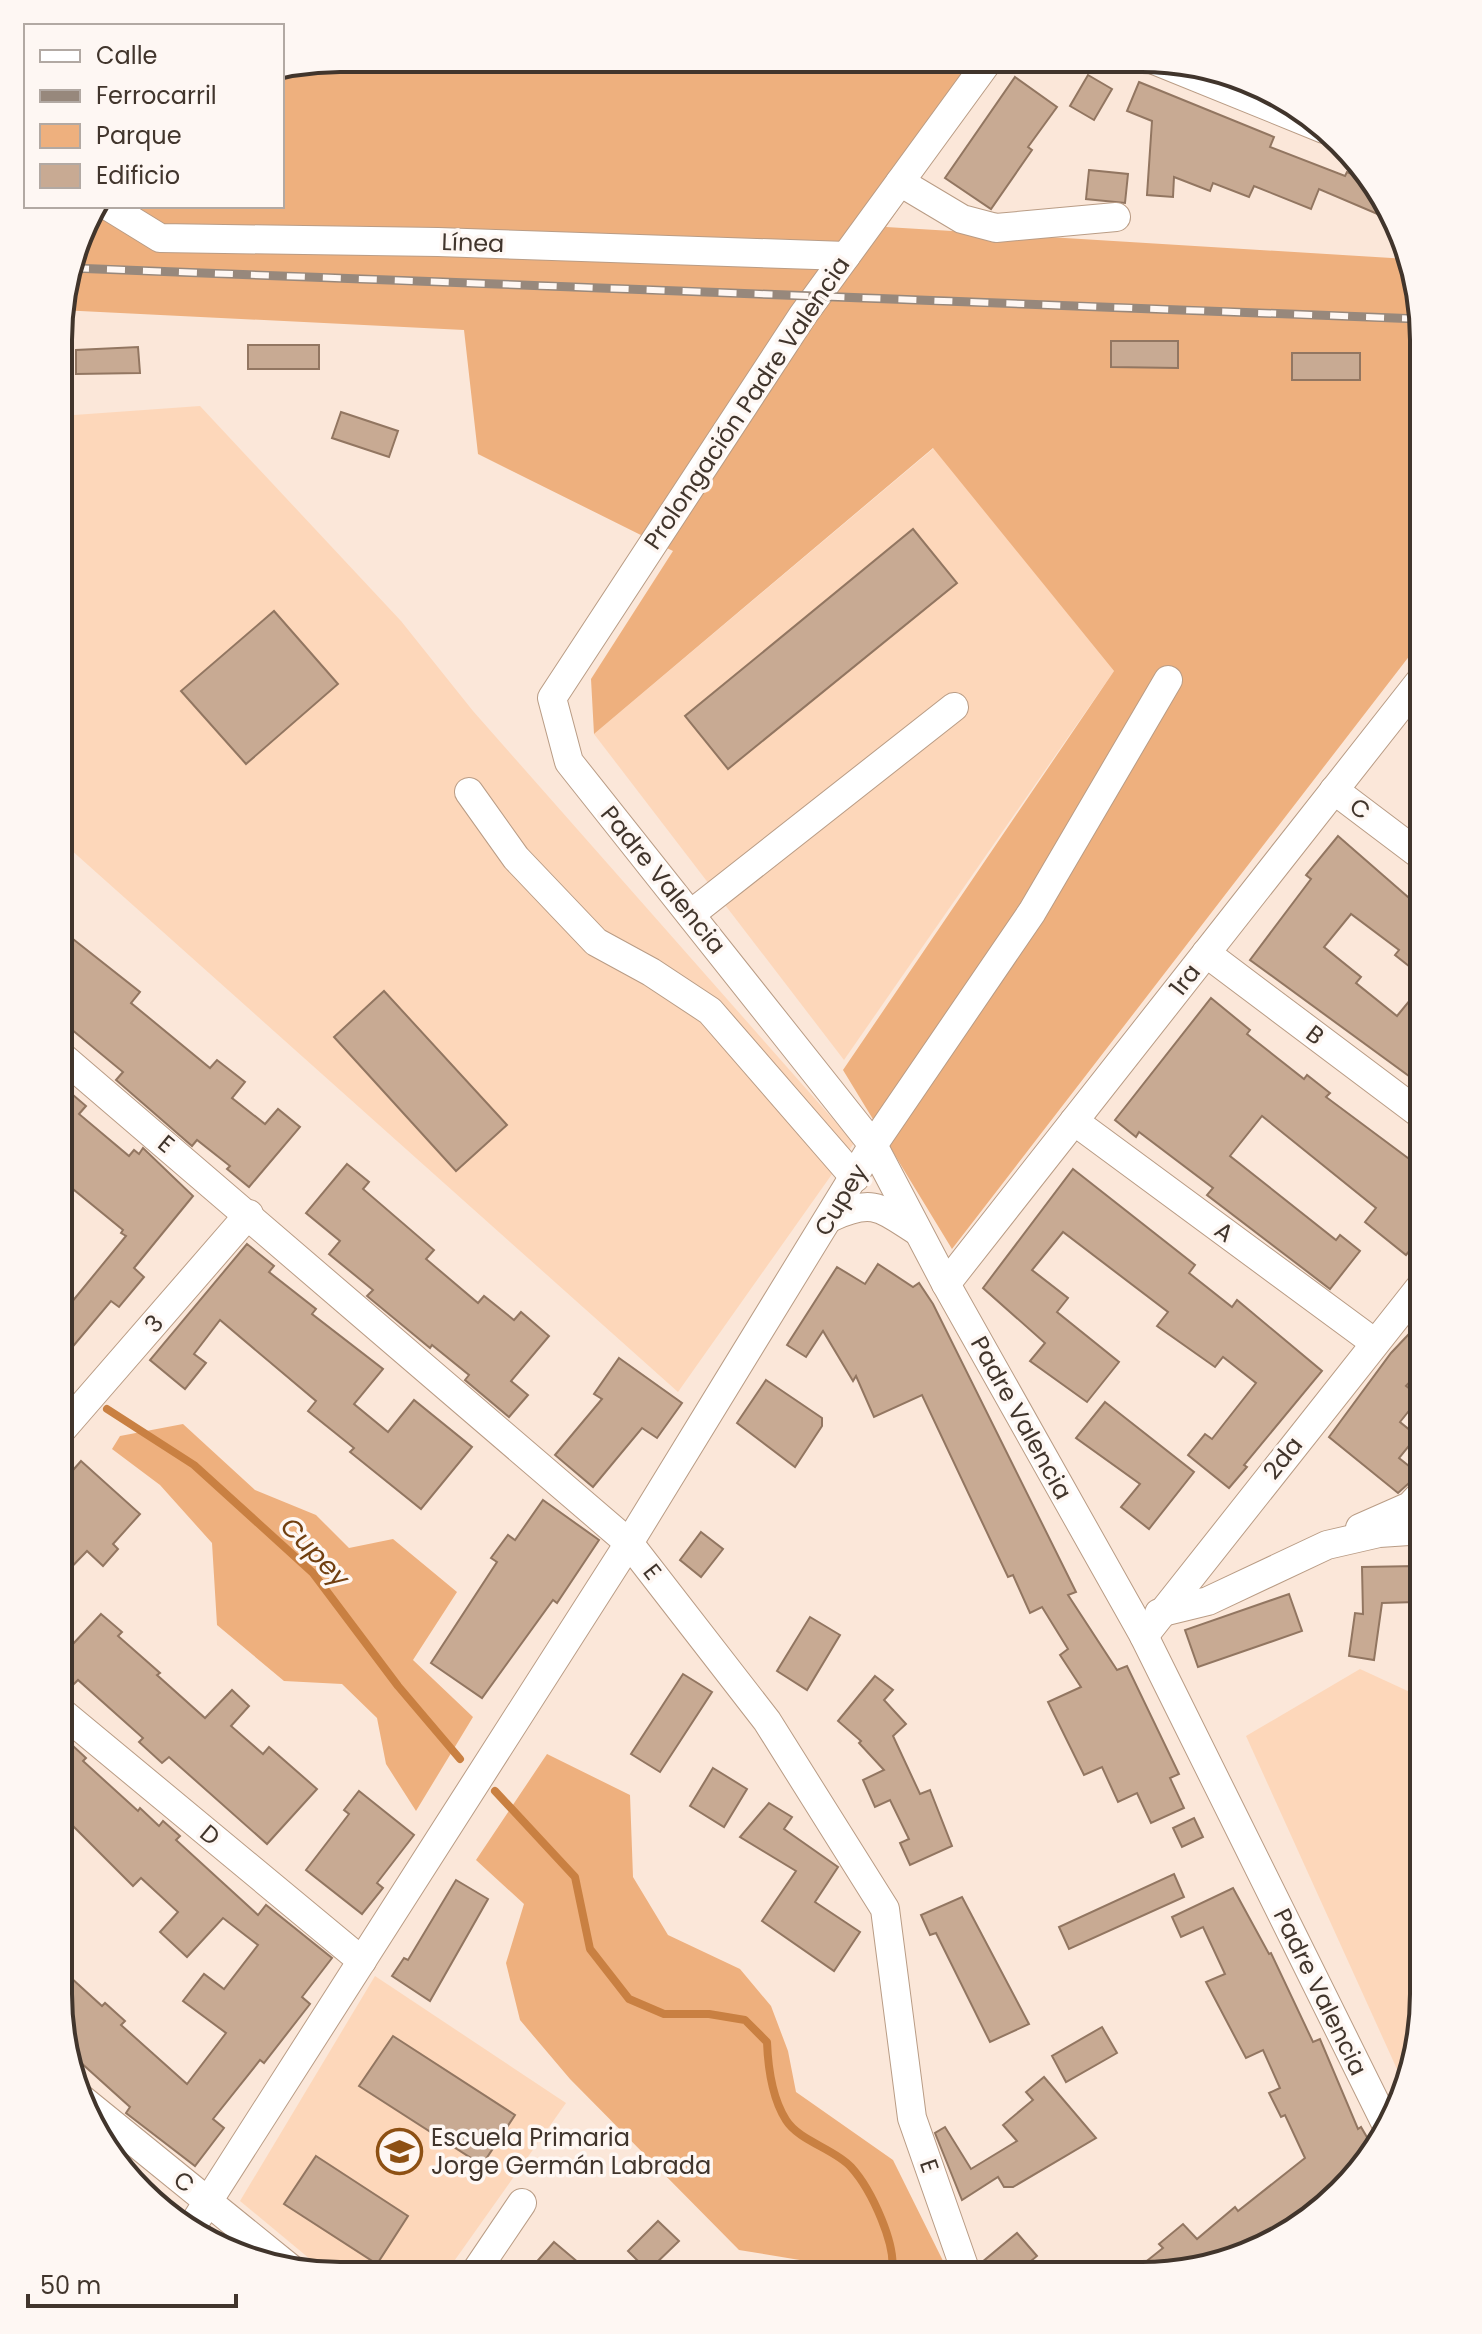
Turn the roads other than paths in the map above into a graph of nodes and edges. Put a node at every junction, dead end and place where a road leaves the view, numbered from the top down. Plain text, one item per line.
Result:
1 (980, 72) edge
2 (1200, 79) edge
3 (1282, 112) edge
4 (900, 182) junction
5 (111, 208) edge
6 (1116, 217) dead end
7 (846, 256) junction
8 (1168, 680) dead end
9 (1410, 694) edge
10 (954, 707) dead end
11 (569, 762) joint
12 (1334, 790) junction
13 (469, 792) dead end
14 (1410, 847) edge
15 (691, 914) junction
16 (1206, 953) junction
17 (72, 1065) edge
18 (1410, 1106) edge
19 (1074, 1121) junction
20 (873, 1145) junction
21 (855, 1178) junction
22 (249, 1214) junction
23 (832, 1217) junction
24 (918, 1231) junction
25 (946, 1284) junction
26 (1409, 1300) edge
27 (1375, 1343) junction
28 (72, 1418) edge
29 (1409, 1506) edge
30 (1409, 1531) edge
31 (629, 1543) junction
32 (1327, 1545) junction
33 (1152, 1625) junction
34 (72, 1721) edge
35 (362, 1961) junction
36 (101, 2114) edge
37 (1381, 2114) edge
38 (209, 2201) junction
39 (522, 2203) dead end
40 (196, 2220) edge
41 (272, 2253) edge
42 (482, 2262) edge
43 (962, 2262) edge

1 - 4 street, Prolongación Padre Valencia
2 - 3 street
4 - 6 street
4 - 7 street, Prolongación Padre Valencia
5 - 7 street, Línea
7 - 11 street, Prolongación Padre Valencia
8 - 20 street, Cupey
9 - 12 street, 1ra
10 - 15 street
11 - 15 street, Padre Valencia
12 - 14 street, C
12 - 16 street, 1ra
13 - 21 street
15 - 20 street, Padre Valencia
16 - 18 street, B
16 - 19 street, 1ra
17 - 22 street, E
19 - 25 street, 1ra
19 - 27 street, A
20 - 21 street, Cupey
20 - 24 street, Padre Valencia
21 - 23 street, Cupey
22 - 28 street, 3
22 - 31 street, E
23 - 24 street
23 - 31 street, Cupey
24 - 25 street, Padre Valencia
25 - 33 street, Padre Valencia
26 - 27 street, 2da
27 - 33 street, 2da
29 - 32 street
30 - 32 street
31 - 35 street, Cupey
31 - 43 street, E
32 - 33 street
33 - 37 street, Padre Valencia
34 - 35 street, D
35 - 38 street, Cupey
36 - 38 street, C
38 - 40 street, Cupey
38 - 41 street, C
39 - 42 street

